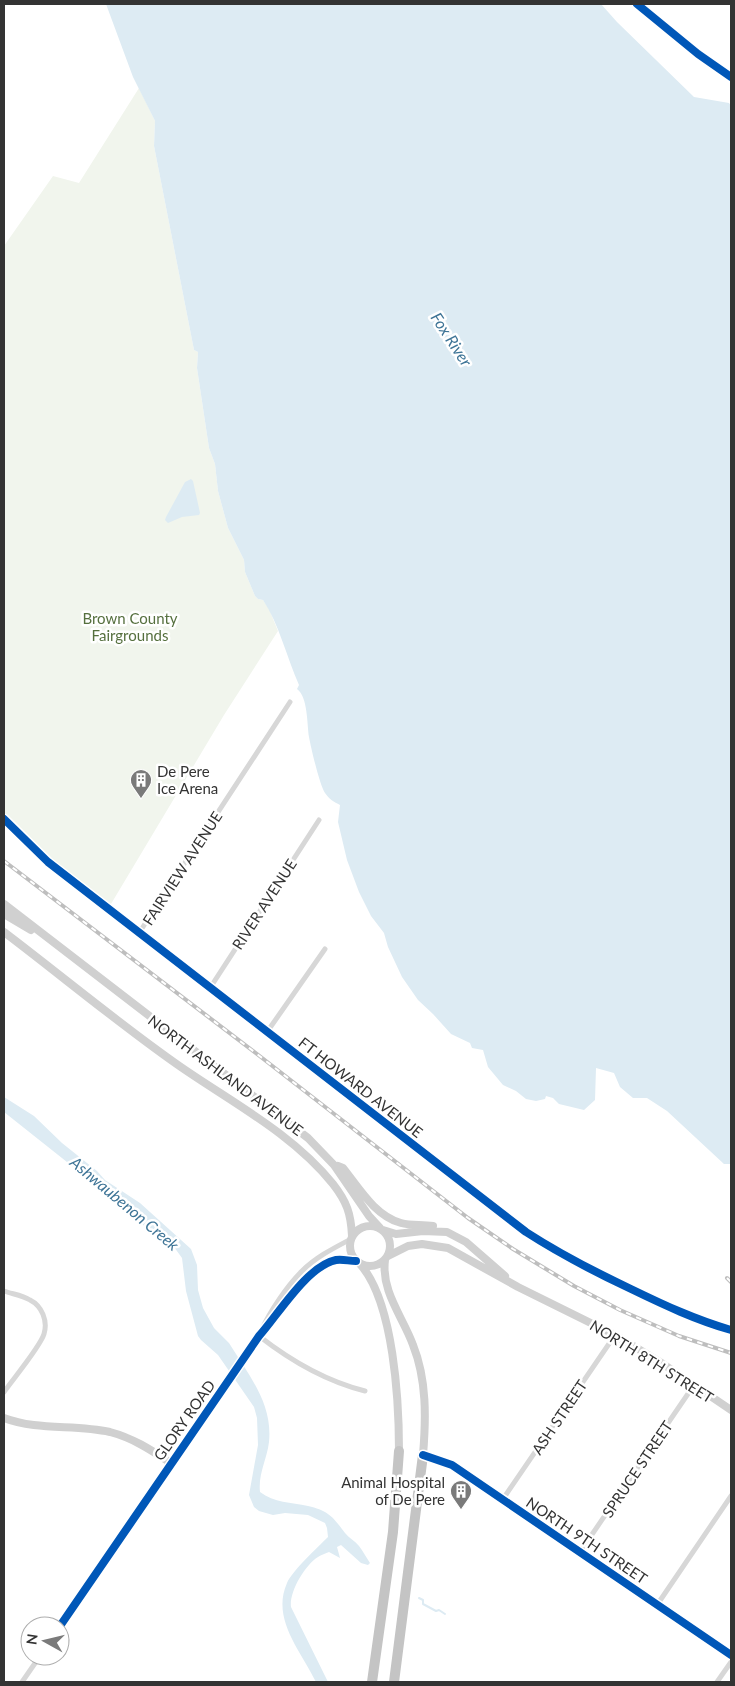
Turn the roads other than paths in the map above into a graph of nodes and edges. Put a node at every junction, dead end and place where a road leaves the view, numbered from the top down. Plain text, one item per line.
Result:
1 (290, 702) dead end
2 (4, 819) edge
3 (319, 820) dead end
4 (4, 904) edge
5 (4, 914) edge
6 (4, 932) edge
7 (139, 933) junction
8 (46, 938) junction
9 (325, 949) dead end
10 (210, 988) junction
11 (267, 1032) junction
12 (334, 1164) junction
13 (381, 1229) junction
14 (447, 1232) junction
15 (351, 1238) junction
16 (387, 1258) junction
17 (358, 1263) junction
18 (518, 1287) junction
19 (4, 1291) edge
20 (731, 1330) edge
21 (615, 1335) junction
22 (259, 1336) junction
23 (694, 1385) junction
24 (364, 1391) dead end
25 (4, 1392) edge
26 (731, 1410) edge
27 (4, 1418) edge
28 (399, 1451) joint
29 (423, 1455) junction
30 (171, 1463) junction
31 (731, 1496) edge
32 (503, 1499) junction
33 (580, 1552) junction
34 (657, 1604) junction
35 (67, 1616) edge
36 (731, 1655) edge
37 (731, 1662) edge
38 (33, 1666) edge
39 (22, 1682) edge
40 (372, 1682) edge
41 (394, 1682) edge
42 (717, 1682) edge

1 - 7 street, FAIRVIEW AVENUE
2 - 7 street, FT HOWARD AVENUE
3 - 10 street, RIVER AVENUE
4 - 8 main road, NORTH ASHLAND AVENUE
5 - 8 main road
6 - 15 main road, NORTH ASHLAND AVENUE
7 - 10 street, FT HOWARD AVENUE
8 - 12 main road, NORTH ASHLAND AVENUE
9 - 11 street
10 - 11 street, FT HOWARD AVENUE
11 - 20 street, FT HOWARD AVENUE
12 - 13 main road
12 - 14 main road, NORTH ASHLAND AVENUE
13 - 14 main road, NORTH 8TH STREET
13 - 15 main road
13 - 16 main road
14 - 18 main road, NORTH 8TH STREET
15 - 17 main road
15 - 22 street, GLORY ROAD
16 - 17 main road
16 - 18 main road, NORTH 8TH STREET
16 - 29 main road
17 - 22 street, GLORY ROAD
17 - 28 main road
18 - 21 main road, NORTH 8TH STREET
19 - 25 street
21 - 23 main road, NORTH 8TH STREET
21 - 32 street, ASH STREET
22 - 24 street
22 - 30 street, GLORY ROAD
23 - 26 main road, NORTH 8TH STREET
23 - 33 street, SPRUCE STREET
27 - 30 main road
28 - 40 highway
29 - 32 street, NORTH 9TH STREET
29 - 41 highway
30 - 35 street, GLORY ROAD
31 - 34 street
32 - 33 street, NORTH 9TH STREET
33 - 34 street, NORTH 9TH STREET
34 - 36 street, NORTH 9TH STREET
37 - 42 street
38 - 39 street

